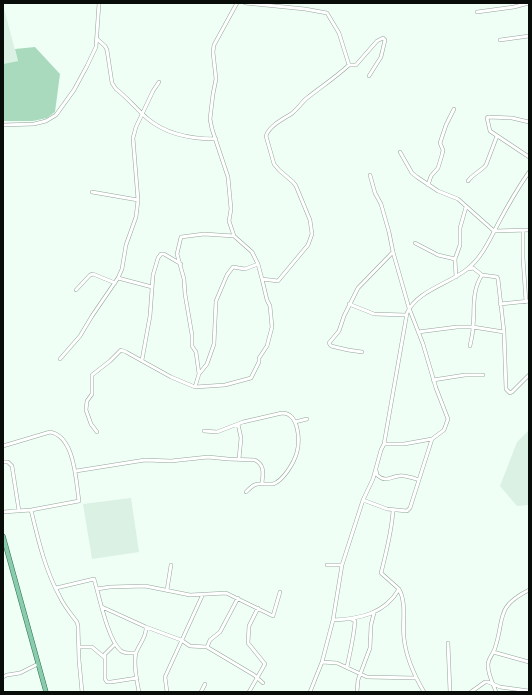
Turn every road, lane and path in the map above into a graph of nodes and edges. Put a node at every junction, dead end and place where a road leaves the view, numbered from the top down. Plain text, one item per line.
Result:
1 (99, 3) edge
2 (237, 3) edge
3 (245, 3) edge
4 (529, 3) edge
5 (477, 12) dead end
6 (529, 36) edge
7 (97, 39) junction
8 (500, 40) dead end
9 (349, 65) junction
10 (369, 76) dead end
11 (158, 82) dead end
12 (454, 109) dead end
13 (143, 114) junction
14 (529, 122) edge
15 (3, 125) edge
16 (497, 136) junction
17 (216, 139) junction
18 (400, 152) dead end
19 (529, 157) edge
20 (529, 170) edge
21 (370, 175) dead end
22 (468, 181) dead end
23 (428, 185) junction
24 (92, 192) dead end
25 (138, 200) junction
26 (466, 207) junction
27 (529, 230) edge
28 (494, 231) junction
29 (523, 231) junction
30 (234, 236) junction
31 (415, 243) dead end
32 (393, 252) junction
33 (456, 259) junction
34 (180, 264) junction
35 (258, 264) junction
36 (468, 269) junction
37 (482, 275) junction
38 (456, 277) junction
39 (118, 278) junction
40 (262, 279) junction
41 (115, 282) junction
42 (152, 287) junction
43 (76, 290) dead end
44 (527, 301) edge
45 (349, 304) junction
46 (500, 304) junction
47 (410, 308) junction
48 (406, 315) junction
49 (473, 327) junction
50 (418, 332) junction
51 (504, 332) junction
52 (470, 346) dead end
53 (362, 352) dead end
54 (60, 359) dead end
55 (142, 360) junction
56 (200, 374) junction
57 (483, 375) dead end
58 (529, 375) edge
59 (433, 380) junction
60 (195, 388) junction
61 (308, 419) dead end
62 (296, 422) junction
63 (238, 424) junction
64 (204, 431) dead end
65 (97, 432) dead end
66 (432, 439) junction
67 (384, 444) junction
68 (3, 446) edge
69 (239, 459) junction
70 (3, 462) edge
71 (376, 466) junction
72 (76, 471) junction
73 (419, 480) junction
74 (262, 483) junction
75 (246, 492) dead end
76 (363, 500) junction
77 (31, 510) junction
78 (393, 510) junction
79 (19, 511) junction
80 (3, 512) edge
81 (3, 536) edge
82 (5, 547) edge
83 (171, 565) dead end
84 (326, 565) dead end
85 (342, 565) junction
86 (56, 588) junction
87 (97, 589) junction
88 (399, 589) junction
89 (167, 590) junction
90 (529, 590) edge
91 (280, 592) dead end
92 (203, 594) junction
93 (238, 598) junction
94 (102, 607) junction
95 (258, 608) junction
96 (374, 613) junction
97 (351, 619) junction
98 (333, 620) junction
99 (146, 627) junction
100 (181, 640) junction
101 (448, 643) dead end
102 (115, 644) junction
103 (79, 647) junction
104 (207, 647) junction
105 (493, 652) junction
106 (136, 653) junction
107 (104, 657) junction
108 (322, 662) junction
109 (529, 662) edge
110 (38, 664) junction
111 (346, 667) junction
112 (360, 674) junction
113 (3, 677) edge
114 (137, 678) junction
115 (257, 678) junction
116 (416, 678) junction
117 (263, 683) dead end
118 (205, 684) dead end
119 (493, 684) junction
120 (529, 691) edge
121 (46, 692) edge
122 (82, 692) edge
123 (139, 692) edge
124 (167, 692) edge
125 (201, 692) edge
126 (249, 692) edge
127 (311, 692) edge
128 (357, 692) edge
129 (424, 692) edge
130 (450, 692) edge
131 (471, 692) edge
132 (496, 692) edge

1 - 7 street
2 - 17 street
3 - 9 street
4 - 5 street
6 - 8 street
7 - 13 street
7 - 15 street
9 - 10 street
9 - 40 street
11 - 13 street
12 - 23 street
13 - 17 street
13 - 25 street
14 - 16 street
16 - 19 street
16 - 22 street
17 - 30 street
18 - 23 street
20 - 28 street
21 - 32 street
23 - 26 street
24 - 25 street
25 - 39 street
26 - 28 street
26 - 33 street
27 - 29 street
28 - 29 street
28 - 36 street
29 - 44 street
30 - 34 street
30 - 35 street
31 - 33 street
32 - 45 street
32 - 47 street
33 - 38 street
34 - 42 street
34 - 56 street
35 - 40 street
35 - 56 street
36 - 37 street
36 - 38 street
37 - 46 street
37 - 49 street
38 - 47 street
39 - 41 street
39 - 42 street
40 - 60 street
41 - 43 street
41 - 54 street
42 - 55 street
44 - 46 street
45 - 48 street
45 - 53 street
46 - 51 street
47 - 48 street
47 - 50 street
48 - 67 street
49 - 50 street
49 - 51 street
49 - 52 street
50 - 59 street
51 - 58 street
55 - 60 street
55 - 65 street
56 - 60 street
57 - 59 street
59 - 66 street
61 - 62 street
62 - 63 street
62 - 74 street
63 - 64 street
63 - 69 street
66 - 67 street
66 - 73 street
67 - 71 street
68 - 72 street
69 - 72 street
69 - 74 street
70 - 79 street
71 - 73 street
71 - 76 street
72 - 77 street
73 - 78 street
74 - 75 street
76 - 78 street
76 - 85 street
77 - 79 street
77 - 86 street
78 - 88 street
79 - 80 street
81 - 82 main road
82 - 110 main road
83 - 89 street
84 - 85 street
85 - 98 street
86 - 87 street
86 - 103 street
87 - 89 street
87 - 94 street
88 - 96 street
88 - 116 street
89 - 92 street
90 - 105 street
91 - 95 street
92 - 93 street
92 - 100 street
93 - 95 street
93 - 104 street
94 - 99 street
94 - 102 street
95 - 115 street
96 - 97 street
96 - 112 street
97 - 98 street
97 - 111 street
98 - 108 street
99 - 100 street
99 - 106 street
100 - 104 street
100 - 124 street
101 - 130 street
102 - 106 street
102 - 107 street
103 - 107 street
103 - 122 street
104 - 115 street
105 - 109 street
105 - 119 street
106 - 114 street
107 - 114 street
108 - 111 street
108 - 127 street
110 - 113 street
110 - 121 main road
111 - 112 street
112 - 116 street
112 - 128 street
114 - 123 street
115 - 117 street
115 - 126 street
116 - 129 street
118 - 125 street
119 - 120 street
119 - 131 street
119 - 132 street

